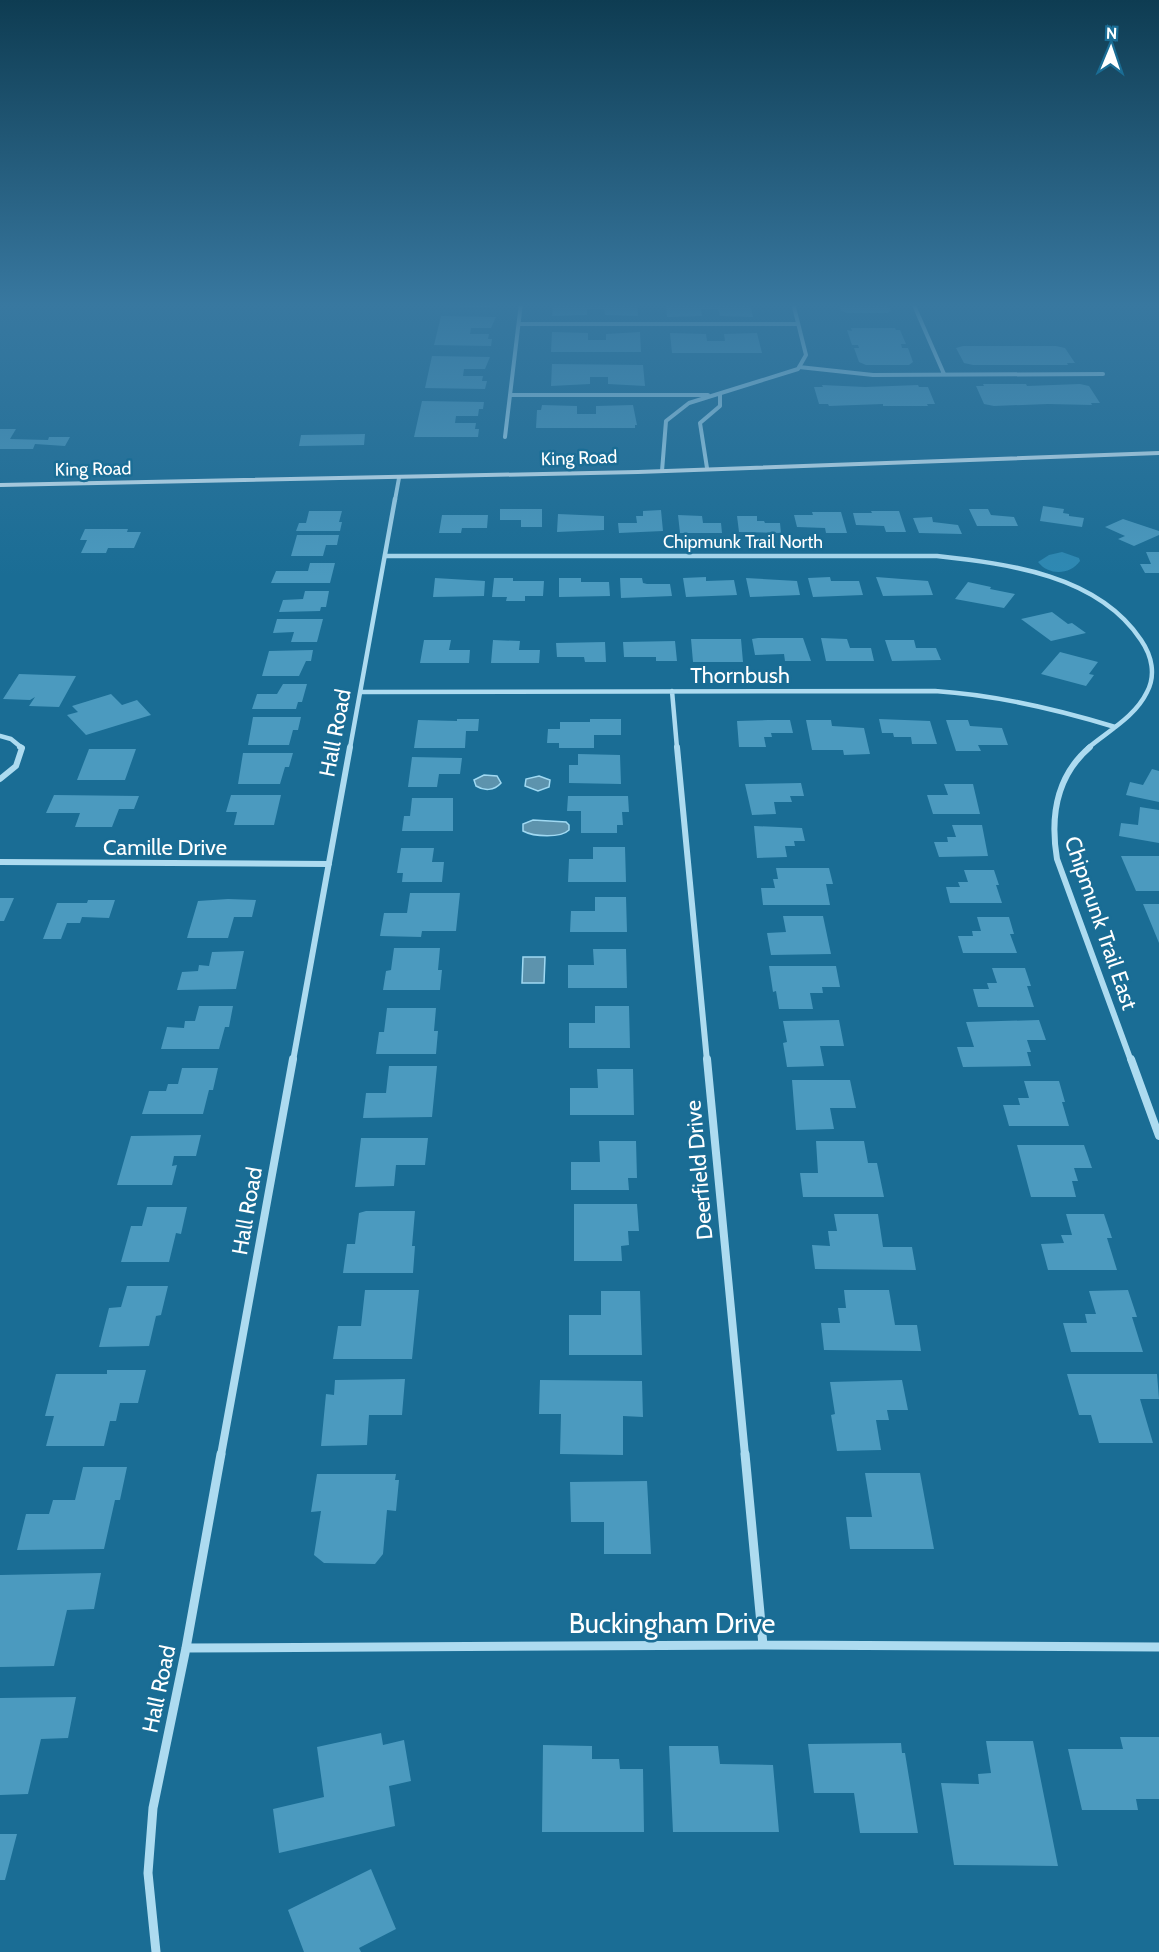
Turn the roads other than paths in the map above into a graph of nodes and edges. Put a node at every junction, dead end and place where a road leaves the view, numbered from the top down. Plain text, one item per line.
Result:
1 (700, 394) edge
2 (720, 394) joint
3 (511, 395) joint
4 (505, 437) dead end
5 (1159, 453) edge
6 (707, 468) junction
7 (662, 471) junction
8 (399, 478) junction
9 (0, 485) edge
10 (386, 556) junction
11 (1094, 597) joint
12 (361, 692) junction
13 (672, 692) junction
14 (1115, 728) junction
15 (0, 736) edge
16 (0, 779) edge
17 (0, 862) edge
18 (329, 864) junction
19 (1159, 1136) edge
20 (763, 1645) junction
21 (1159, 1647) edge
22 (186, 1648) junction
23 (156, 1952) edge

1 - 3 street
2 - 6 street
2 - 7 street
3 - 4 street
5 - 6 main road, King Road
6 - 7 main road, King Road
7 - 8 main road, King Road
8 - 9 main road, King Road
8 - 10 street, Hall Road
10 - 11 street, Chipmunk Trail North
10 - 12 street, Hall Road
11 - 14 street, Chipmunk Trail East
12 - 13 street, Thornbush
12 - 18 street, Hall Road
13 - 14 street, Thornbush
13 - 20 street, Deerfield Drive
14 - 19 street, Chipmunk Trail East
15 - 16 street
17 - 18 street, Camille Drive
18 - 22 street, Hall Road
20 - 21 street, Buckingham Drive
20 - 22 street, Buckingham Drive
22 - 23 street, Hall Road

